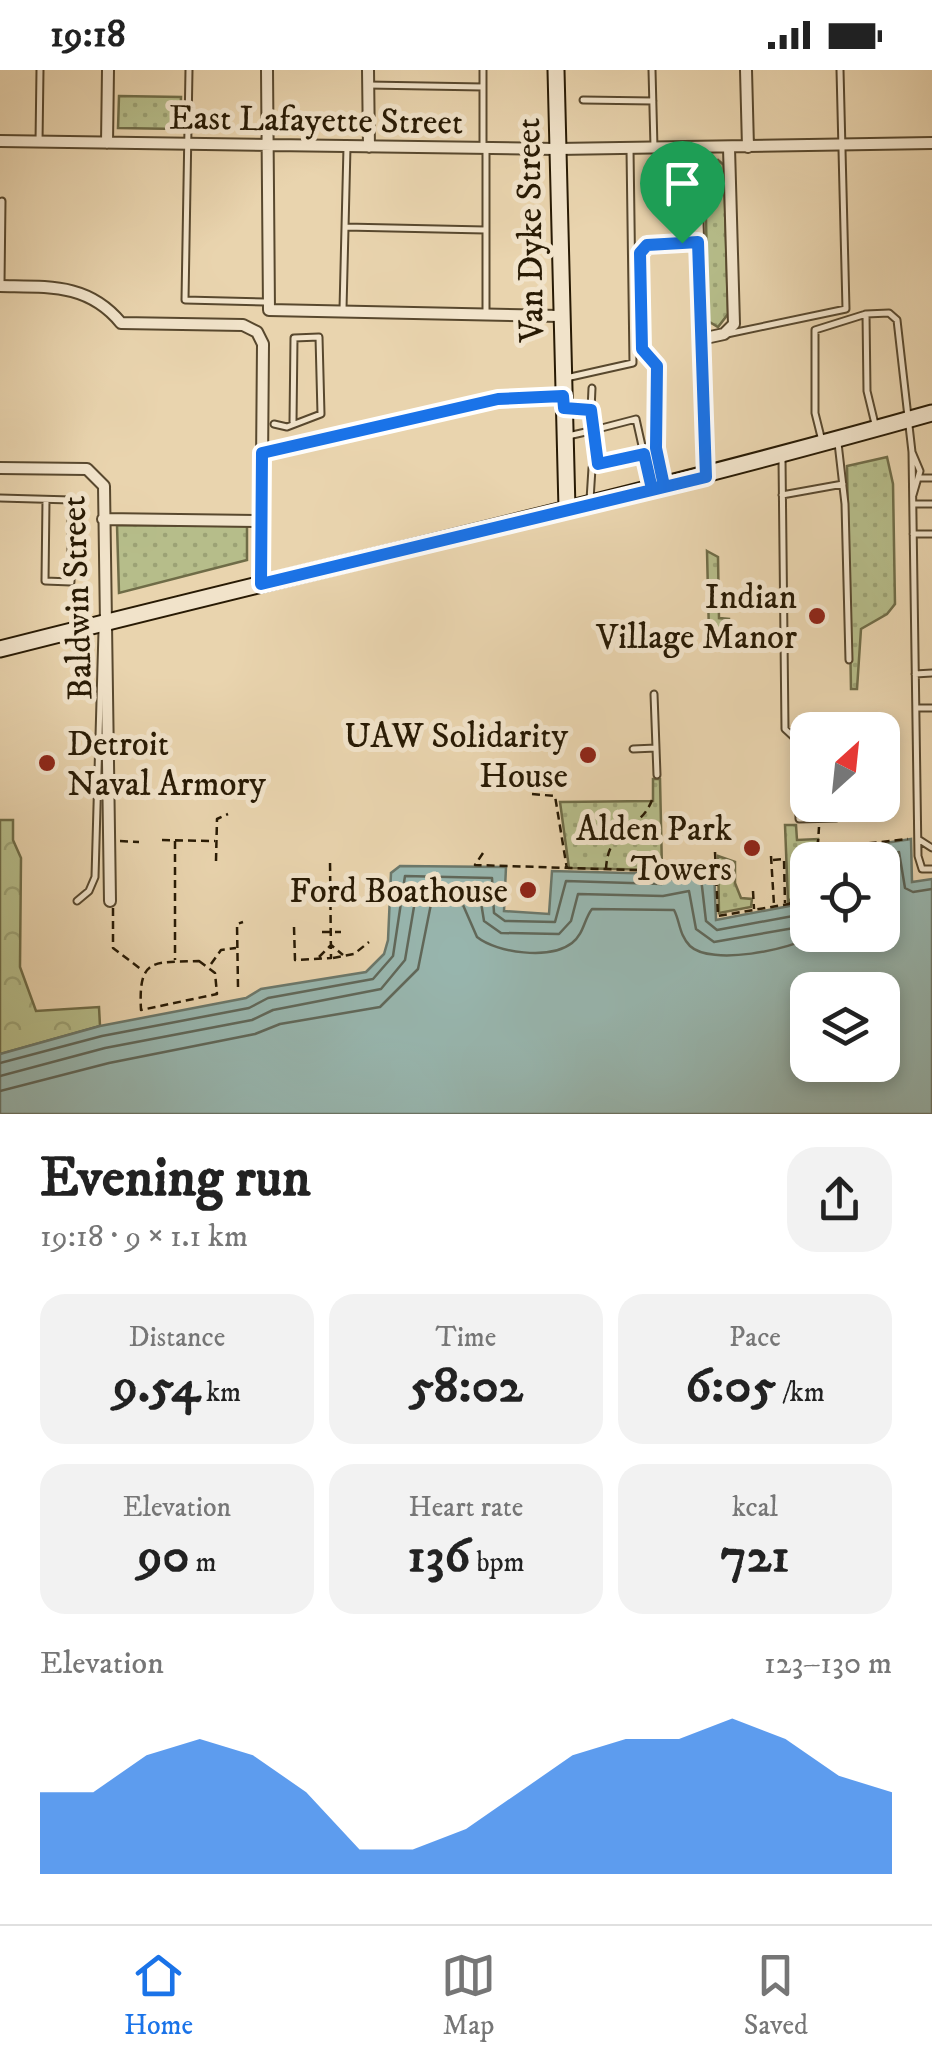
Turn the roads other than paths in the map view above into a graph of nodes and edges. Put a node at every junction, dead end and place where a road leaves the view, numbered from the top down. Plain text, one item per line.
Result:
1 (40, 70) edge
2 (108, 70) edge
3 (189, 70) edge
4 (267, 70) edge
5 (368, 70) edge
6 (483, 70) edge
7 (556, 70) edge
8 (652, 70) edge
9 (746, 70) edge
10 (840, 70) edge
11 (368, 84) junction
12 (483, 86) junction
13 (583, 100) dead end
14 (653, 101) junction
15 (0, 141) edge
16 (39, 142) junction
17 (932, 142) edge
18 (107, 143) junction
19 (188, 144) junction
20 (842, 145) junction
21 (266, 146) junction
22 (347, 147) junction
23 (748, 147) junction
24 (369, 148) junction
25 (695, 148) junction
26 (729, 148) junction
27 (485, 149) junction
28 (630, 149) junction
29 (654, 149) junction
30 (557, 150) junction
31 (2, 202) edge
32 (345, 227) junction
33 (486, 230) junction
34 (698, 242) junction
35 (1, 286) edge
36 (266, 302) junction
37 (343, 313) junction
38 (486, 314) junction
39 (866, 314) junction
40 (560, 316) junction
41 (724, 334) junction
42 (701, 338) junction
43 (562, 378) junction
44 (592, 388) dead end
45 (564, 402) junction
46 (591, 410) junction
47 (932, 413) edge
48 (909, 420) junction
49 (291, 423) junction
50 (622, 423) junction
51 (268, 424) junction
52 (606, 427) junction
53 (877, 429) junction
54 (590, 430) junction
55 (624, 432) dead end
56 (609, 435) dead end
57 (565, 436) junction
58 (830, 442) junction
59 (912, 452) junction
60 (262, 453) junction
61 (644, 454) junction
62 (782, 456) junction
63 (598, 464) junction
64 (0, 468) edge
65 (706, 477) junction
66 (918, 478) junction
67 (932, 478) edge
68 (843, 484) junction
69 (658, 487) junction
70 (782, 495) junction
71 (0, 498) edge
72 (46, 500) junction
73 (913, 500) junction
74 (590, 503) junction
75 (932, 504) edge
76 (568, 509) junction
77 (103, 519) junction
78 (261, 521) junction
79 (914, 534) junction
80 (932, 534) edge
81 (261, 584) junction
82 (104, 624) junction
83 (0, 650) edge
84 (849, 660) dead end
85 (932, 673) edge
86 (915, 674) junction
87 (654, 694) dead end
88 (916, 708) junction
89 (932, 708) edge
90 (790, 733) edge
91 (656, 748) junction
92 (632, 750) dead end
93 (657, 775) dead end
94 (915, 839) junction
95 (932, 848) edge
96 (932, 869) edge
97 (77, 900) dead end
98 (110, 901) road end

1 - 16 lane
2 - 18 street
3 - 19 lane
4 - 21 street
5 - 11 street
6 - 12 lane
7 - 30 main road, Van Dyke Street
8 - 14 lane
9 - 23 street
10 - 20 lane
11 - 12 lane
11 - 24 street
12 - 27 lane
13 - 14 lane
14 - 29 lane
15 - 16 street, East Lafayette Street
16 - 18 street, East Lafayette Street
17 - 20 street, East Lafayette Street
18 - 19 street, East Lafayette Street
19 - 21 street, East Lafayette Street
19 - 36 lane
20 - 23 street, East Lafayette Street
20 - 41 lane
21 - 22 street, East Lafayette Street
21 - 36 street
22 - 24 street, East Lafayette Street
22 - 32 lane
23 - 26 street, East Lafayette Street
24 - 27 street, East Lafayette Street
25 - 26 street, East Lafayette Street
25 - 29 street, East Lafayette Street
25 - 34 street
26 - 41 street
27 - 30 street, East Lafayette Street
27 - 33 lane
28 - 29 street, East Lafayette Street
28 - 30 street, East Lafayette Street
28 - 43 lane
30 - 40 main road, Van Dyke Street
31 - 35 lane
32 - 33 lane
32 - 37 lane
33 - 38 lane
34 - 42 street
34 - 69 lane
35 - 51 street
36 - 37 street
37 - 38 street
38 - 40 street
39 - 48 lane
39 - 53 lane
39 - 58 lane
40 - 43 main road, Van Dyke Street
41 - 42 street
42 - 65 street
43 - 45 main road, Van Dyke Street
44 - 46 lane
45 - 46 lane
45 - 57 main road, Van Dyke Street
45 - 60 lane
46 - 54 lane
47 - 48 main road
48 - 53 main road
48 - 59 lane
49 - 49 lane
49 - 51 lane
50 - 52 lane
50 - 55 lane
50 - 61 lane
51 - 60 street
52 - 54 lane
52 - 56 lane
53 - 58 main road
54 - 57 lane
54 - 63 lane
57 - 76 main road, Van Dyke Street
58 - 62 main road
58 - 68 lane
59 - 66 lane
59 - 73 lane
60 - 78 street
61 - 63 lane
61 - 69 lane
62 - 65 main road
62 - 70 lane
63 - 74 lane
64 - 77 street, Baldwin Street
65 - 69 main road
66 - 67 lane
66 - 73 lane
68 - 70 lane
68 - 84 lane
69 - 74 main road
70 - 90 lane
71 - 72 lane
72 - 72 lane
73 - 75 lane
73 - 79 lane
74 - 76 main road
76 - 81 main road
77 - 78 street
77 - 82 street, Baldwin Street
78 - 81 street
79 - 80 lane
79 - 86 lane
81 - 82 main road
82 - 83 main road
82 - 97 lane
82 - 98 street, Baldwin Street
85 - 86 lane
86 - 88 lane
87 - 91 lane
88 - 89 lane
88 - 94 lane
91 - 92 lane
91 - 93 lane
94 - 95 lane
94 - 96 lane

